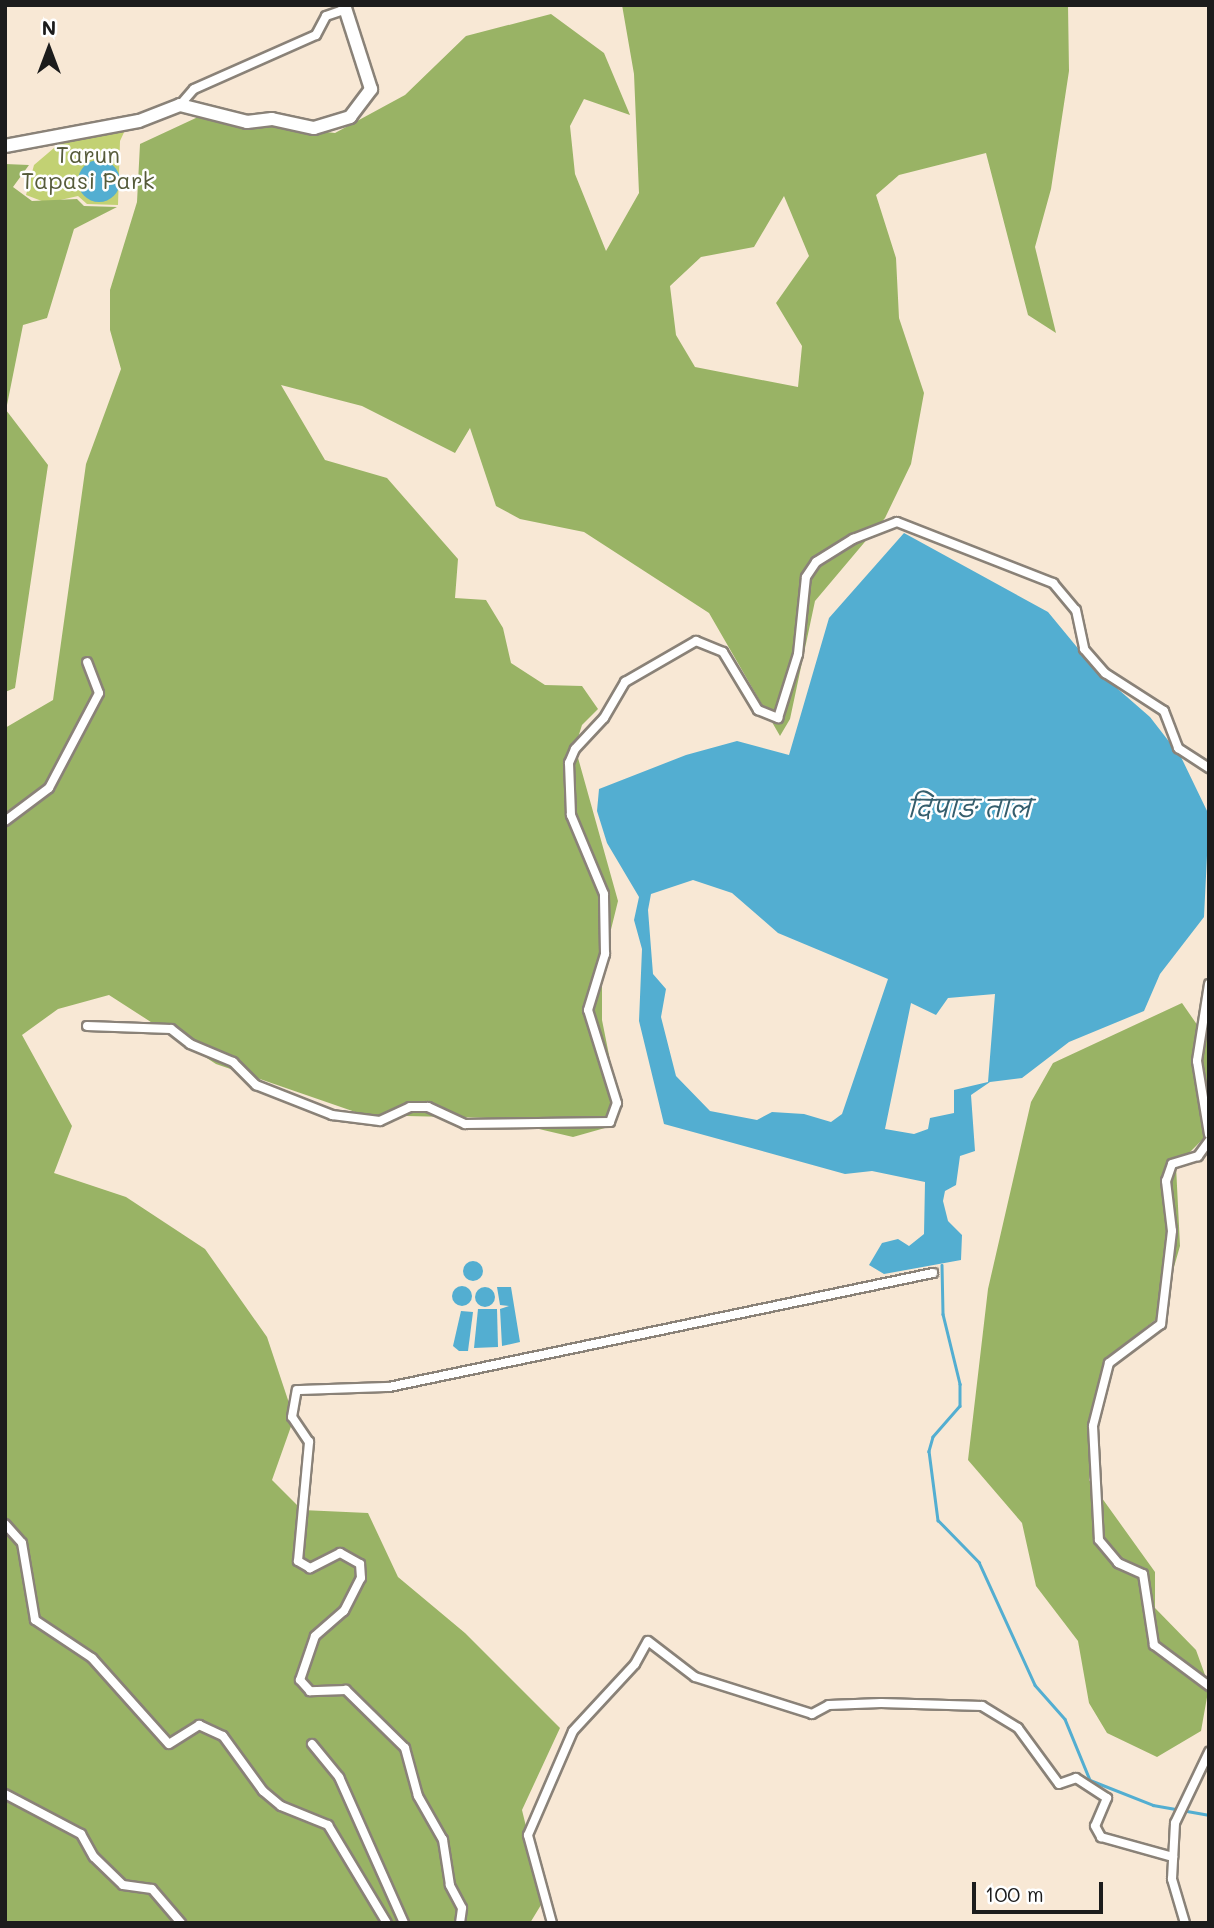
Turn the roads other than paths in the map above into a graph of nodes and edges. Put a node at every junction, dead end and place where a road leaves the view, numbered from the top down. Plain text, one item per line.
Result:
1 (343, 8) edge
2 (180, 105) junction
3 (5, 146) edge
4 (87, 662) dead end
5 (1209, 768) edge
6 (5, 821) edge
7 (1209, 984) edge
8 (87, 1026) dead end
9 (1209, 1134) edge
10 (1209, 1141) edge
11 (933, 1273) dead end
12 (5, 1524) edge
13 (1209, 1686) edge
14 (312, 1744) dead end
15 (1209, 1752) edge
16 (5, 1794) edge
17 (1173, 1857) junction
18 (181, 1923) edge
19 (387, 1923) edge
20 (404, 1923) edge
21 (460, 1923) edge
22 (552, 1923) edge
23 (1185, 1923) edge

1 - 2 street
1 - 2 main road
2 - 3 main road
4 - 6 street
5 - 8 street
7 - 9 street
10 - 13 street
11 - 21 street
12 - 19 street
14 - 20 street
15 - 17 street
16 - 18 street
17 - 22 street
17 - 23 street

